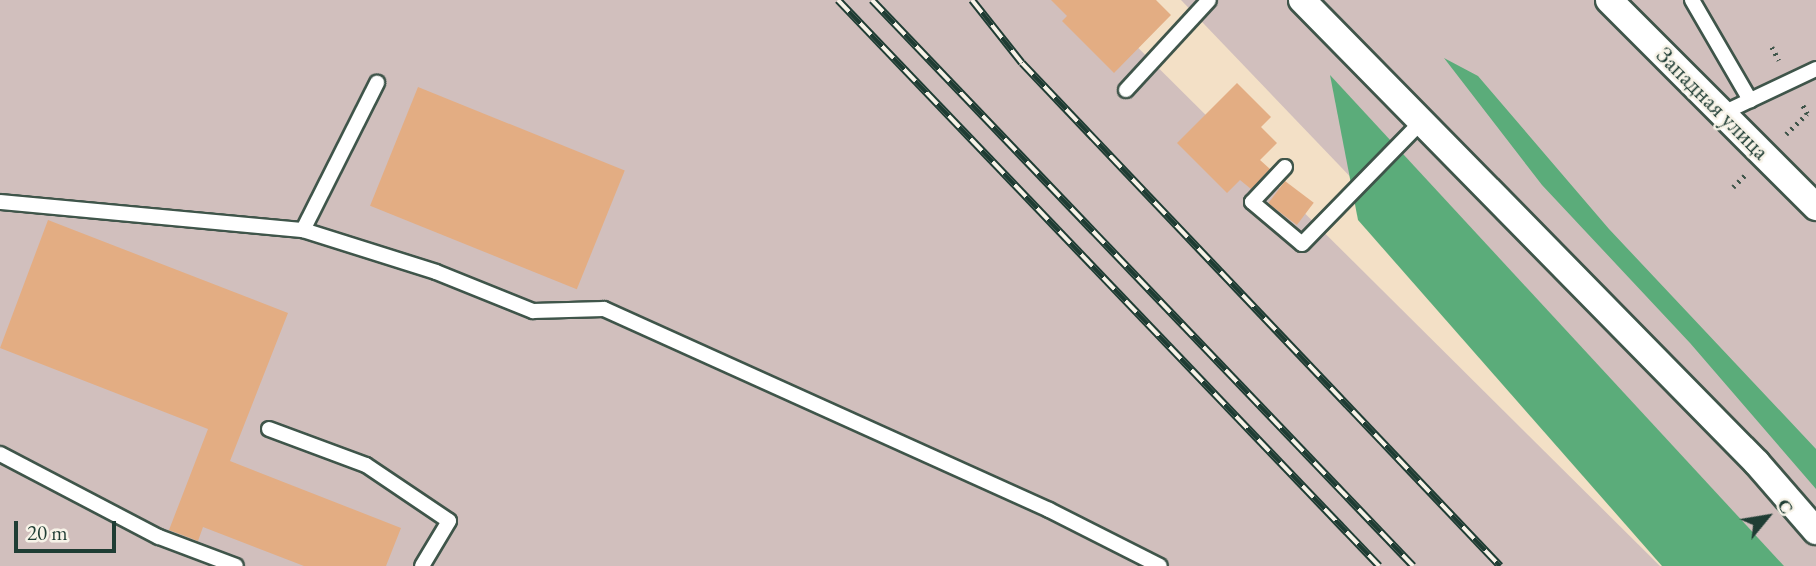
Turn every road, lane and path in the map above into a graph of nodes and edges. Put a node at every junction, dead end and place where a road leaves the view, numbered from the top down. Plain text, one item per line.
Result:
1 (1209, 0) edge
2 (1301, 0) edge
3 (1609, 0) edge
4 (1692, 0) edge
5 (1772, 47) dead end
6 (1816, 69) edge
7 (1790, 81) junction
8 (377, 83) dead end
9 (1126, 90) dead end
10 (1750, 100) junction
11 (1723, 113) junction
12 (1421, 122) junction
13 (1764, 154) junction
14 (1285, 167) dead end
15 (1733, 187) dead end
16 (0, 202) edge
17 (1816, 207) edge
18 (303, 230) junction
19 (269, 429) dead end
20 (0, 454) edge
21 (1816, 531) edge
22 (236, 566) edge
23 (422, 566) edge
24 (1160, 566) edge

1 - 9 lane
2 - 12 street
3 - 11 street, Западная улица
4 - 10 lane
5 - 7 path
6 - 7 lane
7 - 10 lane
7 - 13 path
8 - 18 lane
10 - 11 lane
11 - 13 street, Западная улица
12 - 14 lane
12 - 21 street
13 - 15 path
13 - 17 street, Западная улица
16 - 18 lane
18 - 24 lane
19 - 23 lane
20 - 22 lane

